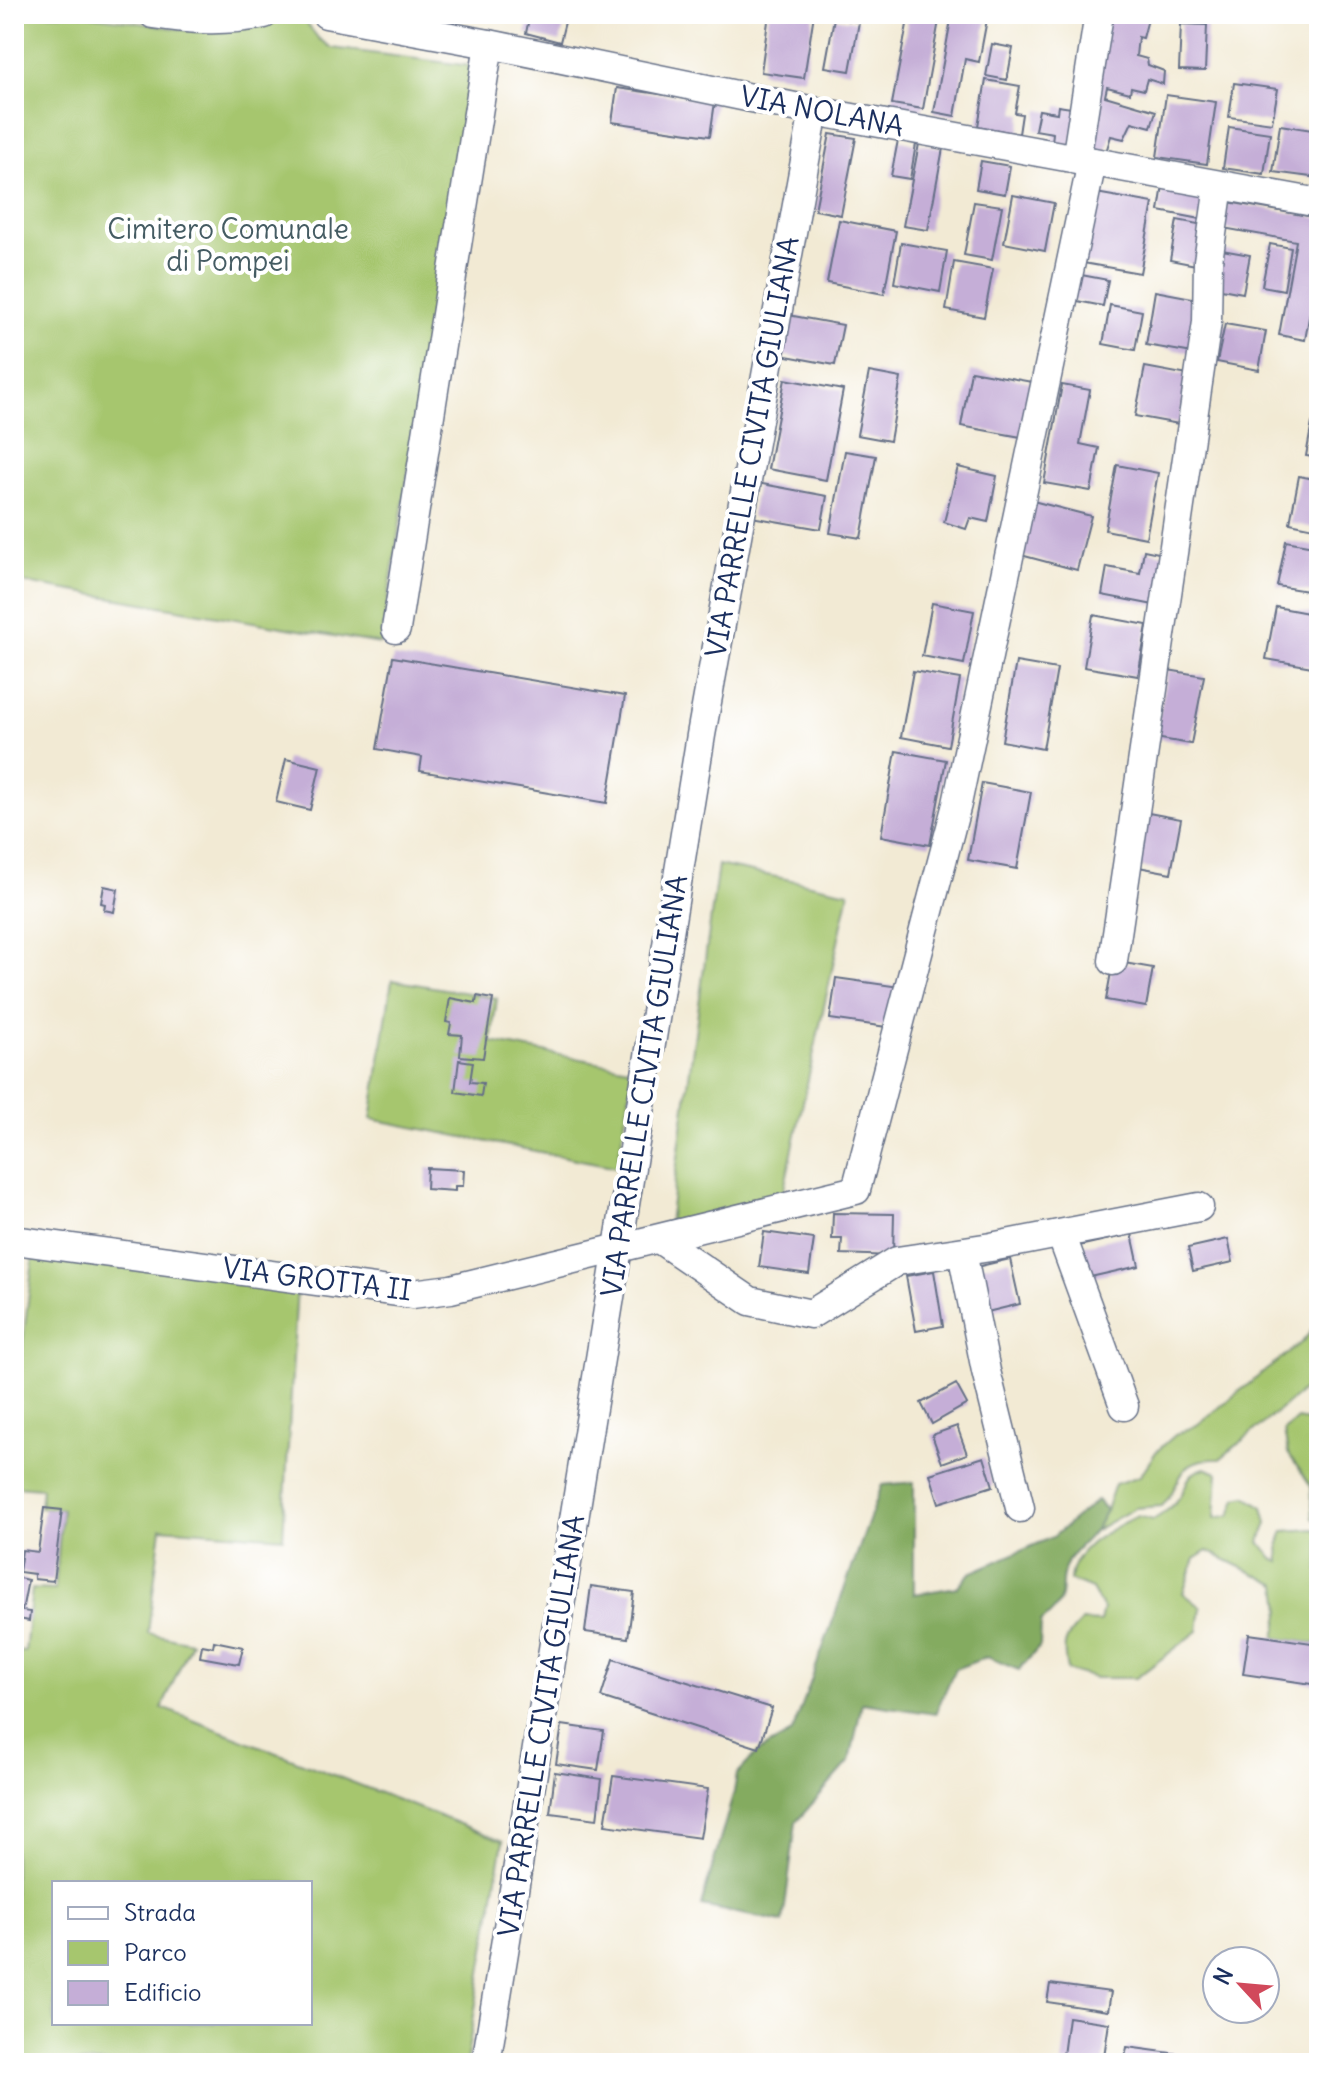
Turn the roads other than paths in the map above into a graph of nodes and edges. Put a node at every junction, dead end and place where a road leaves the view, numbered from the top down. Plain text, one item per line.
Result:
1 (153, 14) edge
2 (264, 14) edge
3 (326, 14) edge
4 (1099, 14) edge
5 (489, 44) junction
6 (814, 111) junction
7 (1084, 161) junction
8 (1219, 186) junction
9 (1319, 203) edge
10 (396, 629) dead end
11 (1113, 961) dead end
12 (1199, 1207) dead end
13 (1061, 1234) junction
14 (659, 1239) junction
15 (14, 1240) edge
16 (618, 1249) junction
17 (962, 1252) junction
18 (1124, 1406) dead end
19 (1020, 1508) dead end
20 (486, 2063) edge

1 - 2 street
3 - 5 street, VIA NOLANA
4 - 7 street
5 - 6 street, VIA NOLANA
5 - 10 street
6 - 7 street, VIA NOLANA
6 - 16 street, VIA PARRELLE CIVITA GIULIANA
7 - 8 street, VIA NOLANA
7 - 14 street, VIA GROTTA II
8 - 9 street, VIA NOLANA
8 - 11 street
12 - 13 street
13 - 17 street
13 - 18 street
14 - 16 street, VIA GROTTA II
14 - 17 street
15 - 16 street, VIA GROTTA II
16 - 20 street, VIA PARRELLE CIVITA GIULIANA
17 - 19 street

